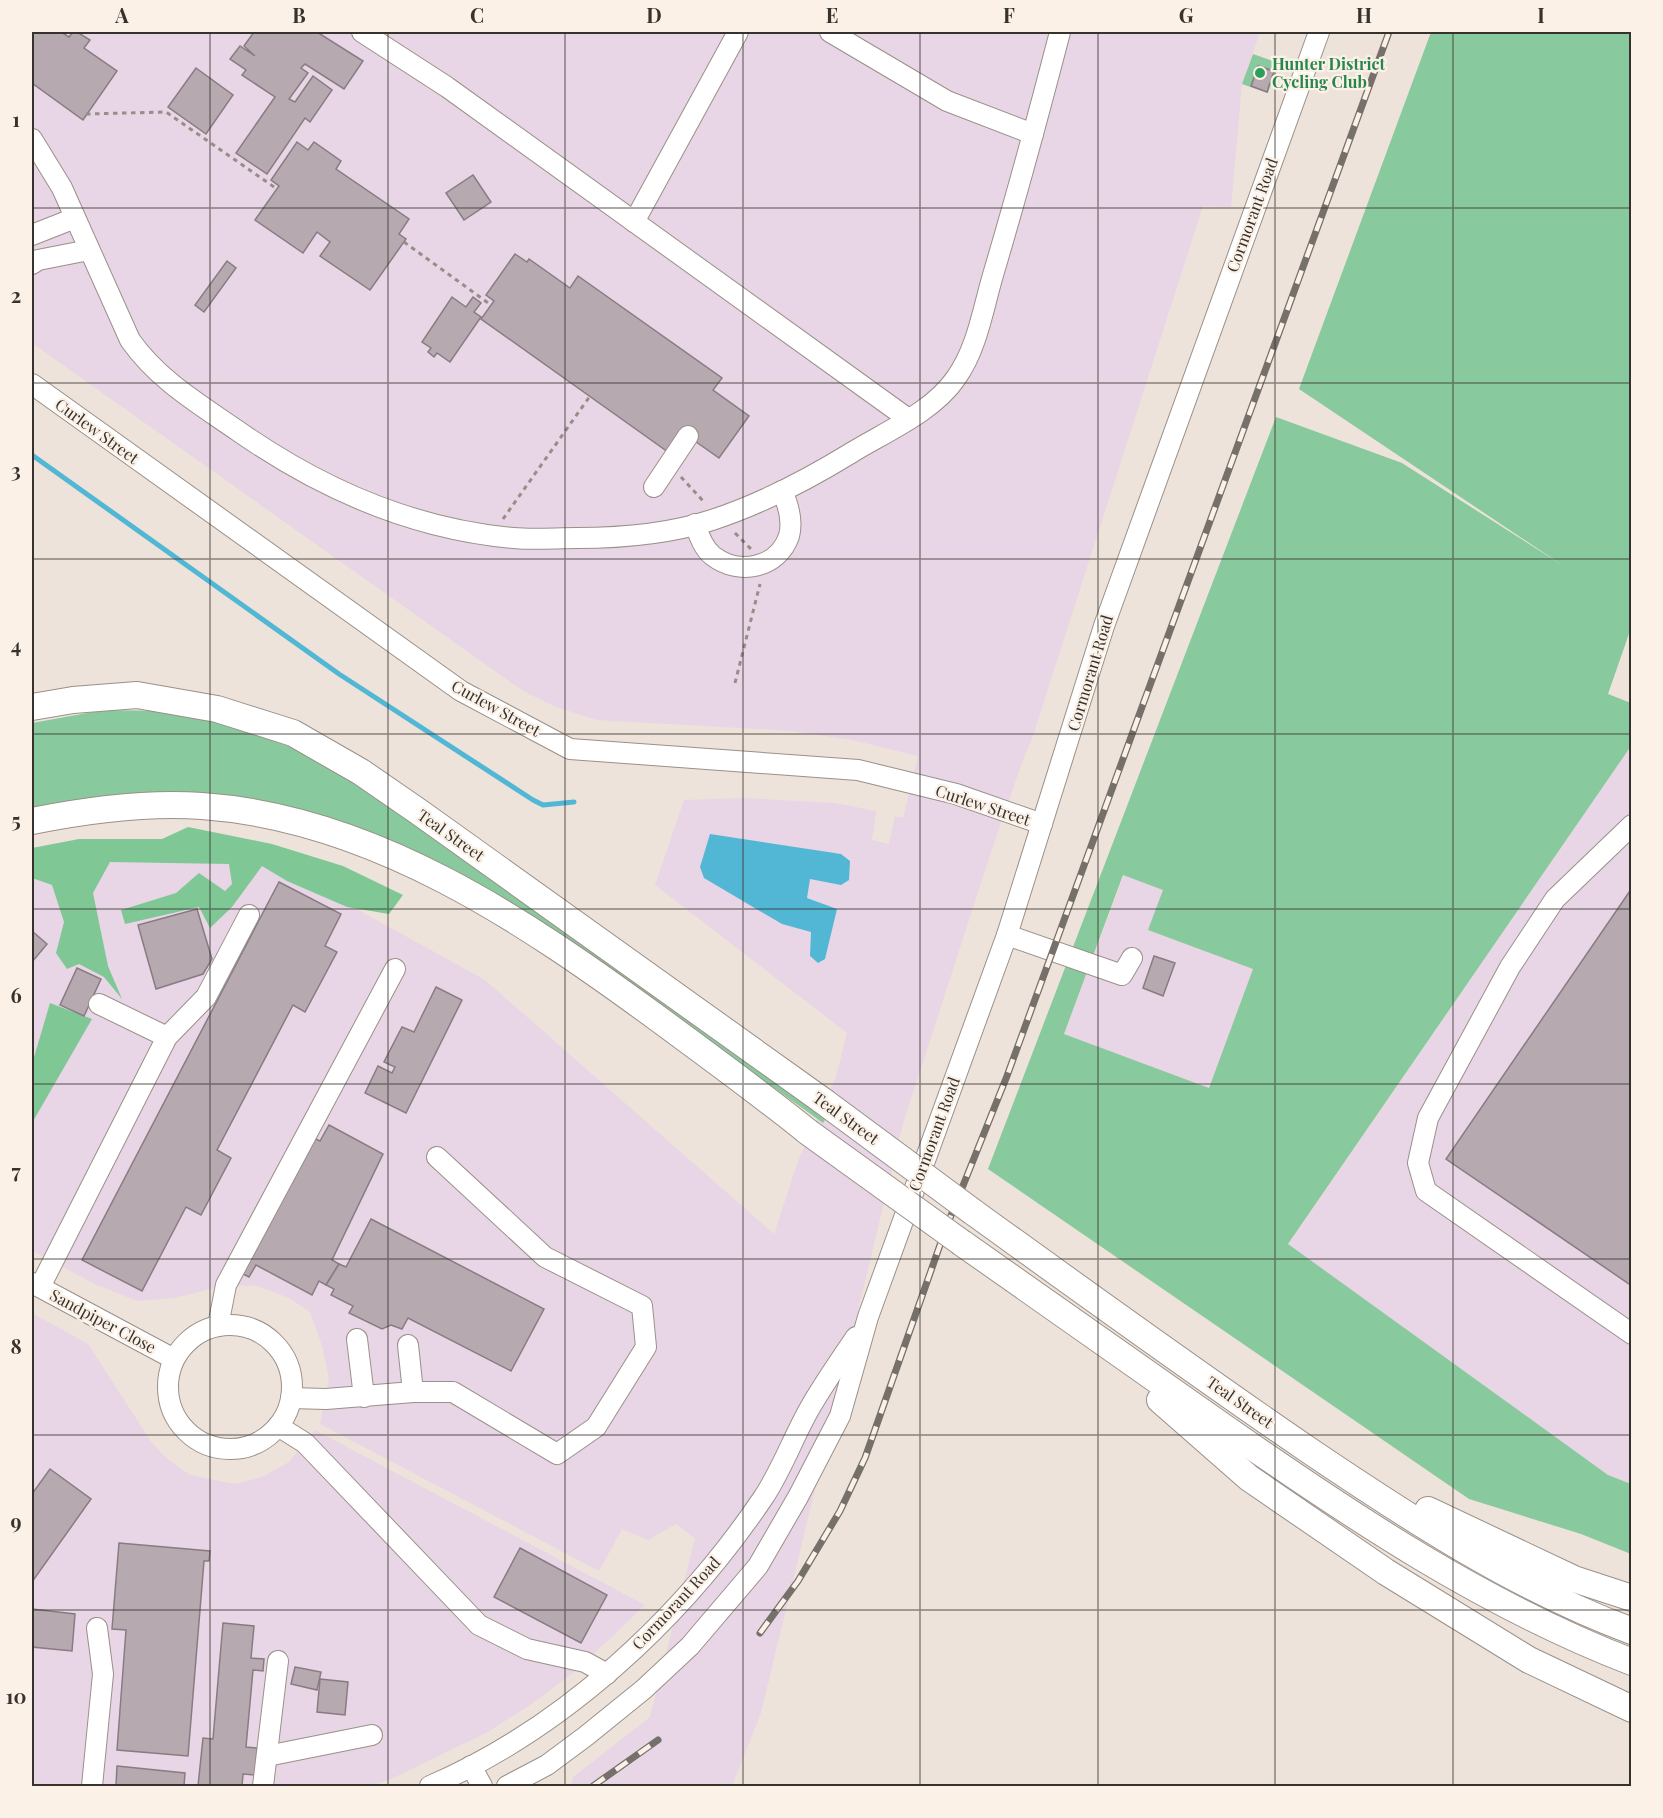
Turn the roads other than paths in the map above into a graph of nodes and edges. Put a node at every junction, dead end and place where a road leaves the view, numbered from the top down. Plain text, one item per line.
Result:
1 (362, 32) edge
2 (738, 32) edge
3 (830, 32) edge
4 (1060, 32) edge
5 (1319, 32) edge
6 (1033, 134) junction
7 (32, 139) edge
8 (75, 218) junction
9 (634, 222) junction
10 (32, 235) edge
11 (89, 250) junction
12 (32, 264) edge
13 (32, 384) edge
14 (907, 418) junction
15 (688, 436) dead end
16 (654, 487) dead end
17 (782, 491) junction
18 (695, 524) junction
19 (32, 707) edge
20 (32, 821) edge
21 (1042, 824) junction
22 (1632, 825) edge
23 (249, 915) dead end
24 (1007, 936) junction
25 (1132, 958) dead end
26 (395, 969) dead end
27 (99, 1004) dead end
28 (167, 1037) junction
29 (437, 1157) dead end
30 (36, 1285) edge
31 (1065, 1316) junction
32 (868, 1317) junction
33 (218, 1326) junction
34 (1632, 1334) edge
35 (357, 1339) dead end
36 (408, 1345) dead end
37 (174, 1359) junction
38 (413, 1392) junction
39 (1225, 1393) junction
40 (364, 1397) junction
41 (291, 1398) junction
42 (278, 1426) junction
43 (1632, 1598) edge
44 (97, 1628) dead end
45 (1632, 1631) edge
46 (278, 1661) dead end
47 (1632, 1662) edge
48 (606, 1674) junction
49 (1632, 1709) edge
50 (372, 1735) dead end
51 (500, 1751) junction
52 (267, 1756) junction
53 (471, 1766) junction
54 (514, 1785) edge
55 (92, 1786) edge
56 (263, 1786) edge
57 (430, 1786) edge
58 (482, 1786) edge

1 - 9 street
2 - 9 street
3 - 6 street
4 - 6 street
5 - 21 street, Cormorant Road
6 - 14 street
7 - 8 street
8 - 10 street
8 - 11 street
9 - 14 street
11 - 12 street
11 - 18 street
13 - 21 street, Curlew Street
14 - 17 street
15 - 16 street
17 - 18 street
17 - 18 street
19 - 39 main road, Teal Street, bridge
20 - 31 main road, Teal Street, bridge
21 - 24 street, Cormorant Road
22 - 34 street
23 - 28 street
24 - 25 street
24 - 32 street, Cormorant Road
26 - 33 street
27 - 28 street
28 - 30 street
29 - 38 street
30 - 37 street, Sandpiper Close
31 - 47 main road, Teal Street
31 - 49 main road
32 - 48 street, Cormorant Road
32 - 54 street, Cormorant Road
33 - 37 street, Sandpiper Close
33 - 41 street, Sandpiper Close
35 - 40 street
36 - 38 street
37 - 42 street, Sandpiper Close
38 - 40 street
39 - 43 main road
39 - 45 main road, Teal Street
40 - 41 street
41 - 42 street, Sandpiper Close
42 - 48 street
44 - 55 street
46 - 52 street
48 - 51 street, Cormorant Road
50 - 52 street
51 - 53 street, Cormorant Road
51 - 54 street
52 - 56 street
53 - 57 street, Cormorant Road
53 - 58 street

